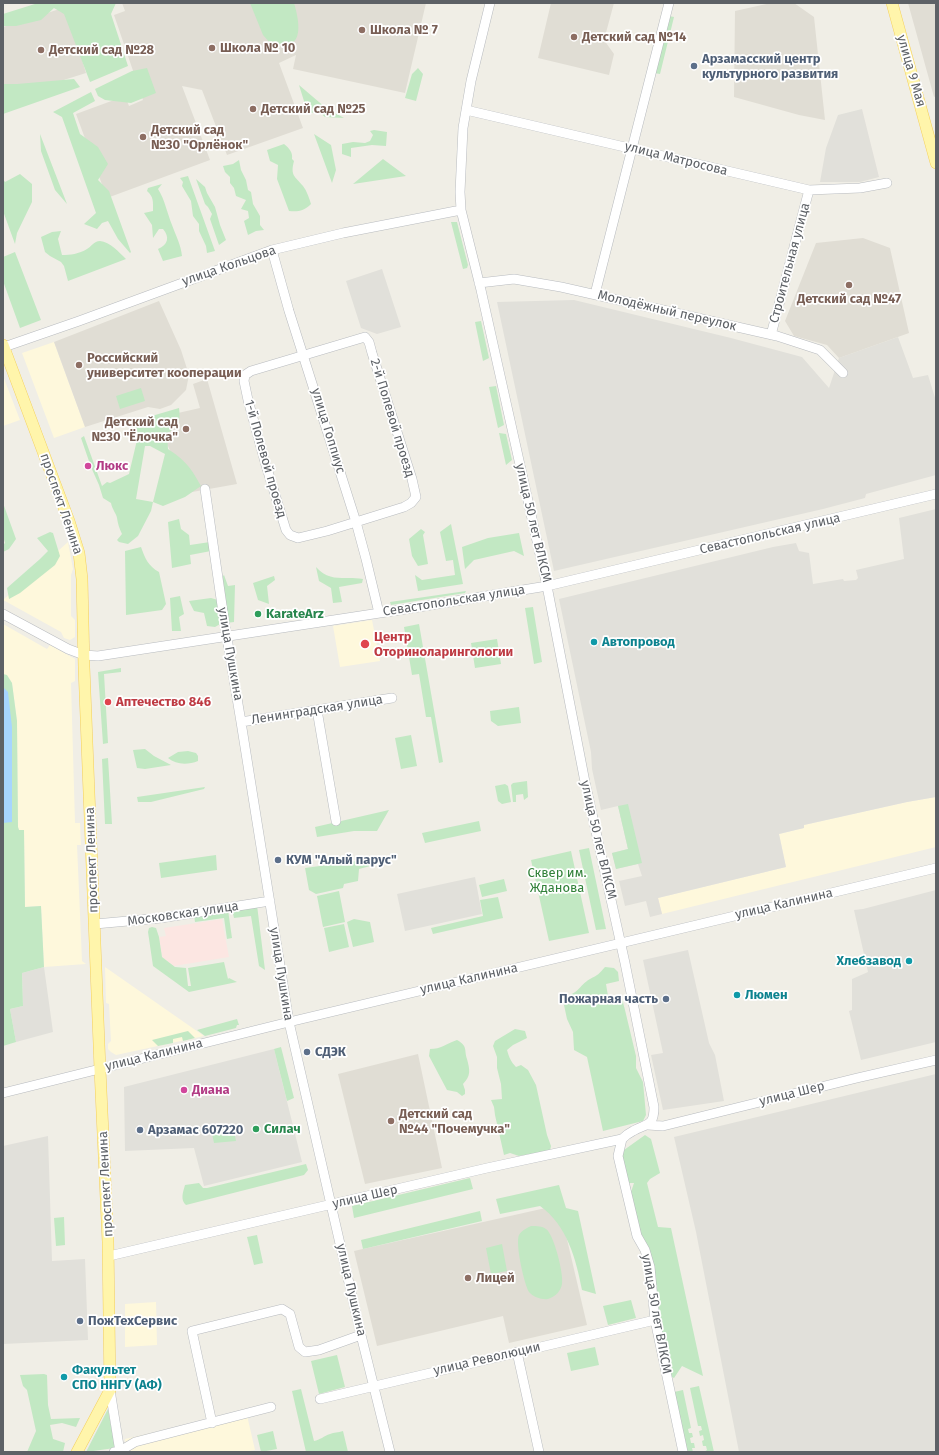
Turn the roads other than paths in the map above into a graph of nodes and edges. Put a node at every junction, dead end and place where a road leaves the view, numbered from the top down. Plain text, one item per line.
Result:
1 (490, 3) edge
2 (669, 3) edge
3 (892, 3) edge
4 (466, 110) junction
5 (632, 148) junction
6 (936, 163) edge
7 (887, 182) dead end
8 (809, 190) junction
9 (461, 210) junction
10 (272, 250) junction
11 (479, 283) junction
12 (595, 294) junction
13 (771, 335) junction
14 (3, 346) edge
15 (304, 355) junction
16 (843, 374) dead end
17 (205, 489) dead end
18 (936, 494) edge
19 (356, 522) junction
20 (548, 586) junction
21 (379, 613) junction
22 (3, 614) edge
23 (226, 636) junction
24 (84, 655) junction
25 (392, 698) dead end
26 (317, 710) junction
27 (241, 722) junction
28 (336, 821) dead end
29 (936, 868) edge
30 (270, 901) junction
31 (95, 924) junction
32 (621, 942) junction
33 (289, 1022) junction
34 (936, 1060) edge
35 (100, 1069) junction
36 (3, 1093) edge
37 (648, 1125) junction
38 (622, 1139) junction
39 (332, 1205) junction
40 (109, 1256) junction
41 (655, 1320) junction
42 (361, 1335) junction
43 (517, 1352) junction
44 (374, 1386) junction
45 (110, 1390) junction
46 (320, 1399) dead end
47 (271, 1407) dead end
48 (212, 1423) junction
49 (77, 1452) edge
50 (118, 1452) edge
51 (390, 1452) edge
52 (538, 1452) edge
53 (683, 1452) edge

1 - 4 street, улица 50 лет ВЛКСМ
2 - 5 street
3 - 6 main road, улица 9 Мая
4 - 5 street, улица Матросова
4 - 9 street, улица 50 лет ВЛКСМ
5 - 8 street, улица Матросова
5 - 12 street
7 - 8 street, улица Матросова
8 - 13 street, Строительная улица
9 - 10 street, улица Кольцова
9 - 11 street, улица 50 лет ВЛКСМ
10 - 14 street, улица Кольцова
10 - 15 street, улица Гоппиус
11 - 12 street, Молодёжный переулок
11 - 20 street, улица 50 лет ВЛКСМ
12 - 13 street, Молодёжный переулок
13 - 16 street, Молодёжный переулок
14 - 24 main road, проспект Ленина
15 - 19 street, улица Гоппиус
15 - 19 street, 2-й Полевой проезд
15 - 19 street, 1-й Полевой проезд
17 - 23 street, улица Пушкина
18 - 20 street, Севастопольская улица
19 - 21 street, улица Гоппиус
20 - 21 street, Севастопольская улица
20 - 32 street, улица 50 лет ВЛКСМ
21 - 23 street, Севастопольская улица
22 - 24 street
23 - 24 street, Севастопольская улица
23 - 27 street, улица Пушкина
24 - 31 main road, проспект Ленина
25 - 26 street, Ленинградская улица
26 - 27 street, Ленинградская улица
26 - 28 street
27 - 30 street, улица Пушкина
29 - 32 street, улица Калинина
30 - 31 street, Московская улица
30 - 33 street, улица Пушкина
31 - 35 main road, проспект Ленина
32 - 33 street, улица Калинина
32 - 37 street, улица 50 лет ВЛКСМ
33 - 35 street, улица Калинина
33 - 39 street, улица Пушкина
34 - 37 street, улица Шер
35 - 36 street, улица Калинина
35 - 40 main road, проспект Ленина
37 - 38 street
38 - 39 street, улица Шер
38 - 41 street, улица 50 лет ВЛКСМ
39 - 40 street, улица Шер
39 - 42 street, улица Пушкина
40 - 45 main road, проспект Ленина
41 - 43 street, улица Революции
41 - 53 street, улица 50 лет ВЛКСМ
42 - 44 street, улица Пушкина
42 - 48 street
43 - 44 street, улица Революции
43 - 52 street
44 - 46 street, улица Революции
44 - 51 street, улица Пушкина
45 - 49 main road
45 - 50 street
47 - 48 street
48 - 50 street

